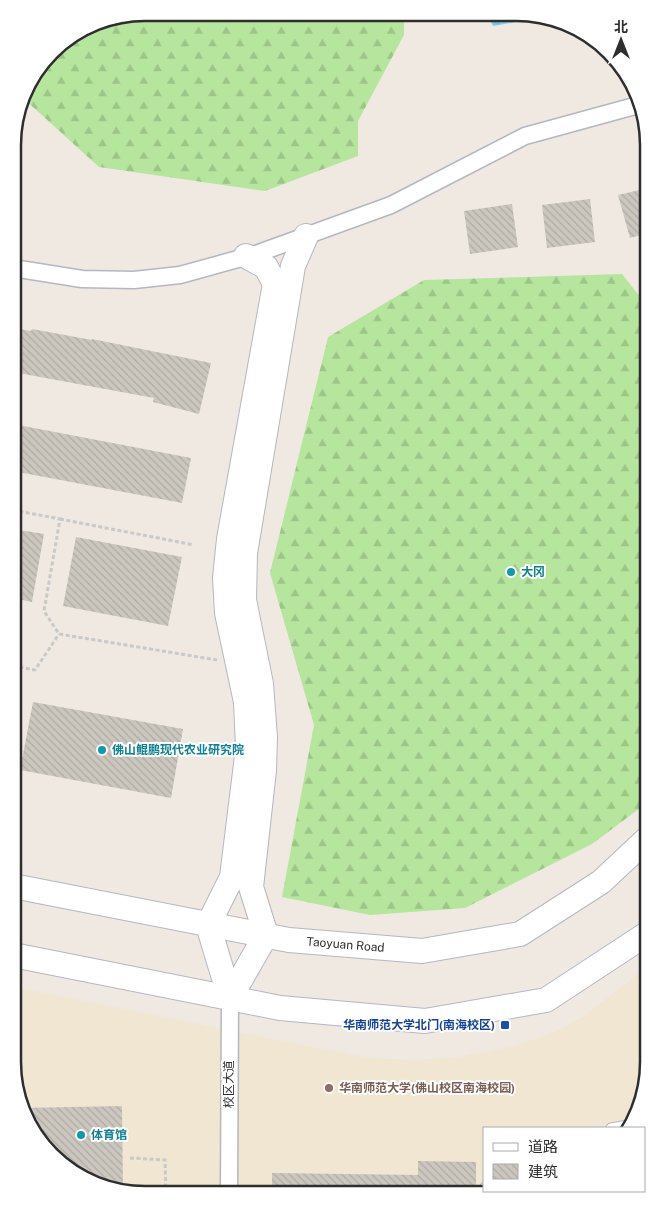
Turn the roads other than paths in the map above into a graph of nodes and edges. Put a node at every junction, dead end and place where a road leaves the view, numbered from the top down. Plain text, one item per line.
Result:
1 (633, 106) edge
2 (306, 236) junction
3 (246, 256) junction
4 (21, 269) edge
5 (639, 846) edge
6 (21, 888) edge
7 (208, 925) junction
8 (266, 935) junction
9 (639, 939) edge
10 (21, 957) edge
11 (230, 998) junction
12 (230, 1186) edge

1 - 2 street
2 - 3 street
2 - 8 street
3 - 4 street
3 - 7 street
5 - 8 street, Taoyuan Road
6 - 7 street, Taoyuan Road
7 - 8 street, Taoyuan Road
7 - 11 street
8 - 11 street
9 - 11 street
10 - 11 street
11 - 12 street, 校区大道

